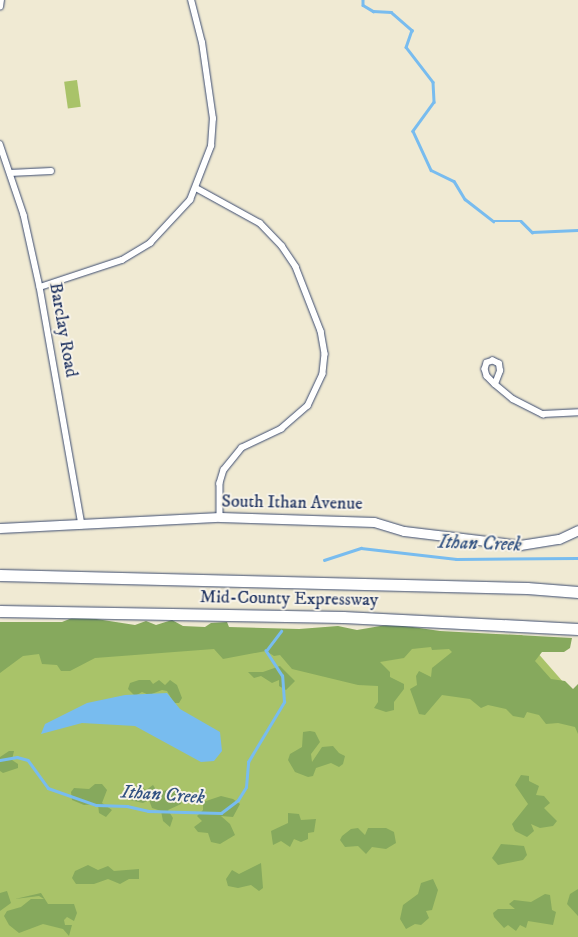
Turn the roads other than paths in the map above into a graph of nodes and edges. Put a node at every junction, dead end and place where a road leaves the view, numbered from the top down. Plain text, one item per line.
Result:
1 (1, 0) edge
2 (191, 0) edge
3 (0, 7) edge
4 (0, 144) edge
5 (51, 171) dead end
6 (10, 173) junction
7 (196, 188) junction
8 (40, 287) junction
9 (496, 384) dead end
10 (578, 412) edge
11 (220, 517) junction
12 (82, 525) junction
13 (0, 528) edge
14 (578, 530) edge
15 (0, 575) edge
16 (578, 592) edge
17 (0, 610) edge
18 (578, 628) edge

1 - 3 street
2 - 7 street
4 - 6 street, Barclay Road
5 - 6 street
6 - 8 street, Barclay Road
7 - 8 street
7 - 11 street
8 - 12 street, Barclay Road
9 - 10 street
11 - 12 street, South Ithan Avenue
11 - 14 street, South Ithan Avenue
12 - 13 street, South Ithan Avenue
15 - 16 highway, Mid-County Expressway
17 - 18 highway, Mid-County Expressway

